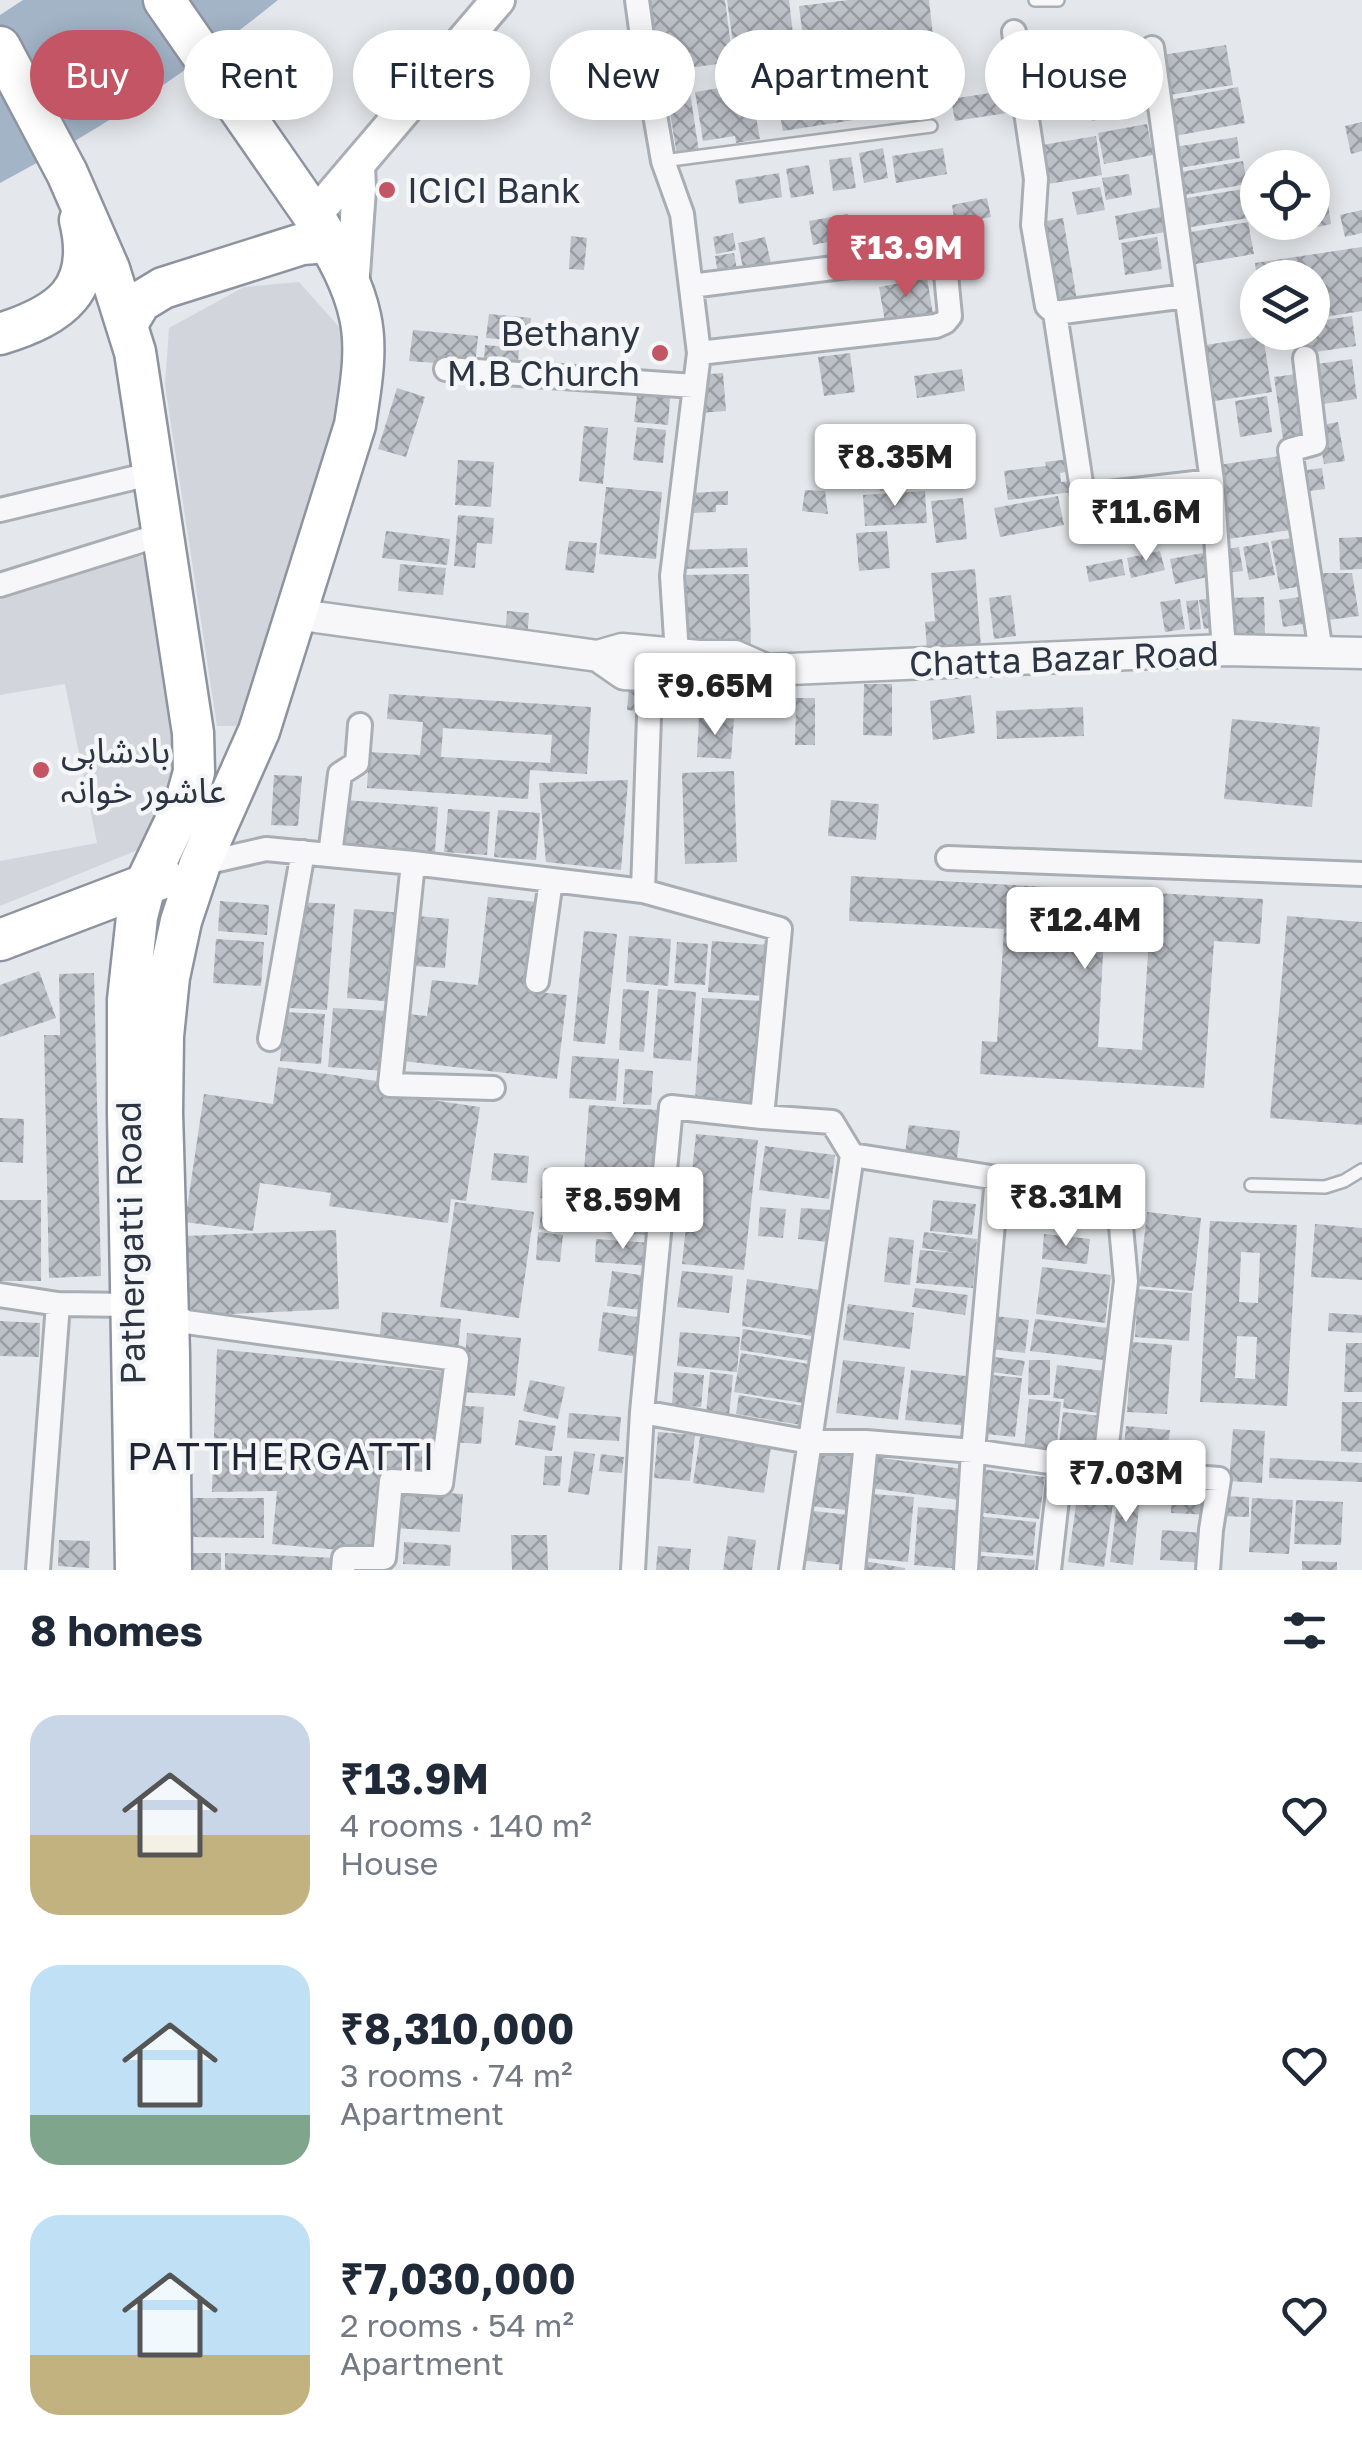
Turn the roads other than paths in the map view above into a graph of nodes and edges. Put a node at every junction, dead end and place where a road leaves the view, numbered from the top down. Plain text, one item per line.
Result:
1 (164, 0) edge
2 (498, 0) edge
3 (638, 0) edge
4 (1036, 0) edge
5 (1058, 0) edge
6 (0, 47) edge
7 (1027, 120) edge
8 (1162, 120) edge
9 (931, 126) dead end
10 (663, 161) junction
11 (358, 165) junction
12 (67, 173) junction
13 (303, 201) junction
14 (109, 269) junction
15 (691, 286) junction
16 (352, 288) junction
17 (1186, 296) junction
18 (1055, 313) junction
19 (127, 324) junction
20 (15, 330) edge
21 (699, 353) junction
22 (1305, 358) dead end
23 (446, 369) dead end
24 (694, 386) junction
25 (154, 473) junction
26 (1212, 481) junction
27 (0, 510) edge
28 (164, 534) junction
29 (0, 585) edge
30 (294, 614) junction
31 (1224, 650) junction
32 (1321, 652) junction
33 (1362, 653) edge
34 (677, 654) junction
35 (598, 656) junction
36 (767, 670) junction
37 (649, 716) tunnel mouth
38 (360, 725) dead end
39 (258, 731) junction
40 (194, 733) junction
41 (303, 852) junction
42 (330, 855) junction
43 (948, 858) dead end
44 (413, 863) junction
45 (200, 864) junction
46 (1362, 874) edge
47 (551, 880) junction
48 (643, 891) junction
49 (141, 901) junction
50 (43, 924) junction
51 (0, 940) edge
52 (537, 981) dead end
53 (128, 1000) junction
54 (270, 1039) dead end
55 (492, 1088) dead end
56 (762, 1118) junction
57 (852, 1155) junction
58 (1362, 1170) edge
59 (998, 1178) junction
60 (1251, 1185) dead end
61 (0, 1295) edge
62 (58, 1304) junction
63 (149, 1307) junction
64 (642, 1412) junction
65 (810, 1442) junction
66 (866, 1442) junction
67 (974, 1451) junction
68 (1061, 1464) junction
69 (1104, 1470) junction
70 (38, 1570) edge
71 (136, 1570) edge
72 (171, 1570) edge
73 (343, 1570) edge
74 (633, 1570) edge
75 (791, 1570) edge
76 (853, 1570) edge
77 (966, 1570) edge
78 (1048, 1570) edge
79 (1208, 1570) edge

1 - 13 highway
2 - 11 main road
3 - 10 street
4 - 5 lane
6 - 12 highway
7 - 18 street
8 - 17 street
9 - 10 lane
10 - 15 street
11 - 13 main road
11 - 16 main road
12 - 14 highway, Pathergatti Road
12 - 20 highway
13 - 14 highway
13 - 16 highway
13 - 19 highway
14 - 19 highway, Pathergatti Road
15 - 21 street
15 - 21 street
16 - 30 highway
17 - 18 street
17 - 26 street
18 - 26 street
19 - 25 highway, Pathergatti Road
21 - 24 street
22 - 32 street
23 - 24 street
24 - 34 street
25 - 27 street
25 - 28 highway, Pathergatti Road
26 - 31 street
28 - 29 street
28 - 40 highway, Pathergatti Road
30 - 35 street, Chatta Bazar Road
30 - 39 highway
31 - 32 street, Chatta Bazar Road
31 - 36 street, Chatta Bazar Road
32 - 33 street, Chatta Bazar Road
34 - 35 street, Chatta Bazar Road
34 - 36 street, Chatta Bazar Road
35 - 36 street, Chatta Bazar Road
37 - 48 street
38 - 42 street
39 - 40 highway
39 - 45 highway
40 - 49 highway, Pathergatti Road
41 - 42 street
41 - 45 street
41 - 54 street
42 - 44 street
43 - 46 street
44 - 47 street
44 - 55 street
45 - 49 highway
45 - 63 highway
47 - 48 street
47 - 52 street
48 - 56 street
49 - 50 highway
49 - 53 highway, Pathergatti Road
50 - 51 highway
50 - 53 highway
53 - 63 highway, Pathergatti Road
56 - 57 street
56 - 64 street
57 - 59 street
57 - 65 street
58 - 60 lane
59 - 67 street
59 - 69 street
61 - 62 street
62 - 63 street
62 - 70 street
63 - 71 highway, Pathergatti Road
63 - 72 highway
63 - 73 street
64 - 65 street
64 - 74 street
65 - 66 street
65 - 75 street
66 - 67 street
66 - 76 street
67 - 68 street
67 - 77 street
68 - 69 street
68 - 78 street
69 - 79 street

